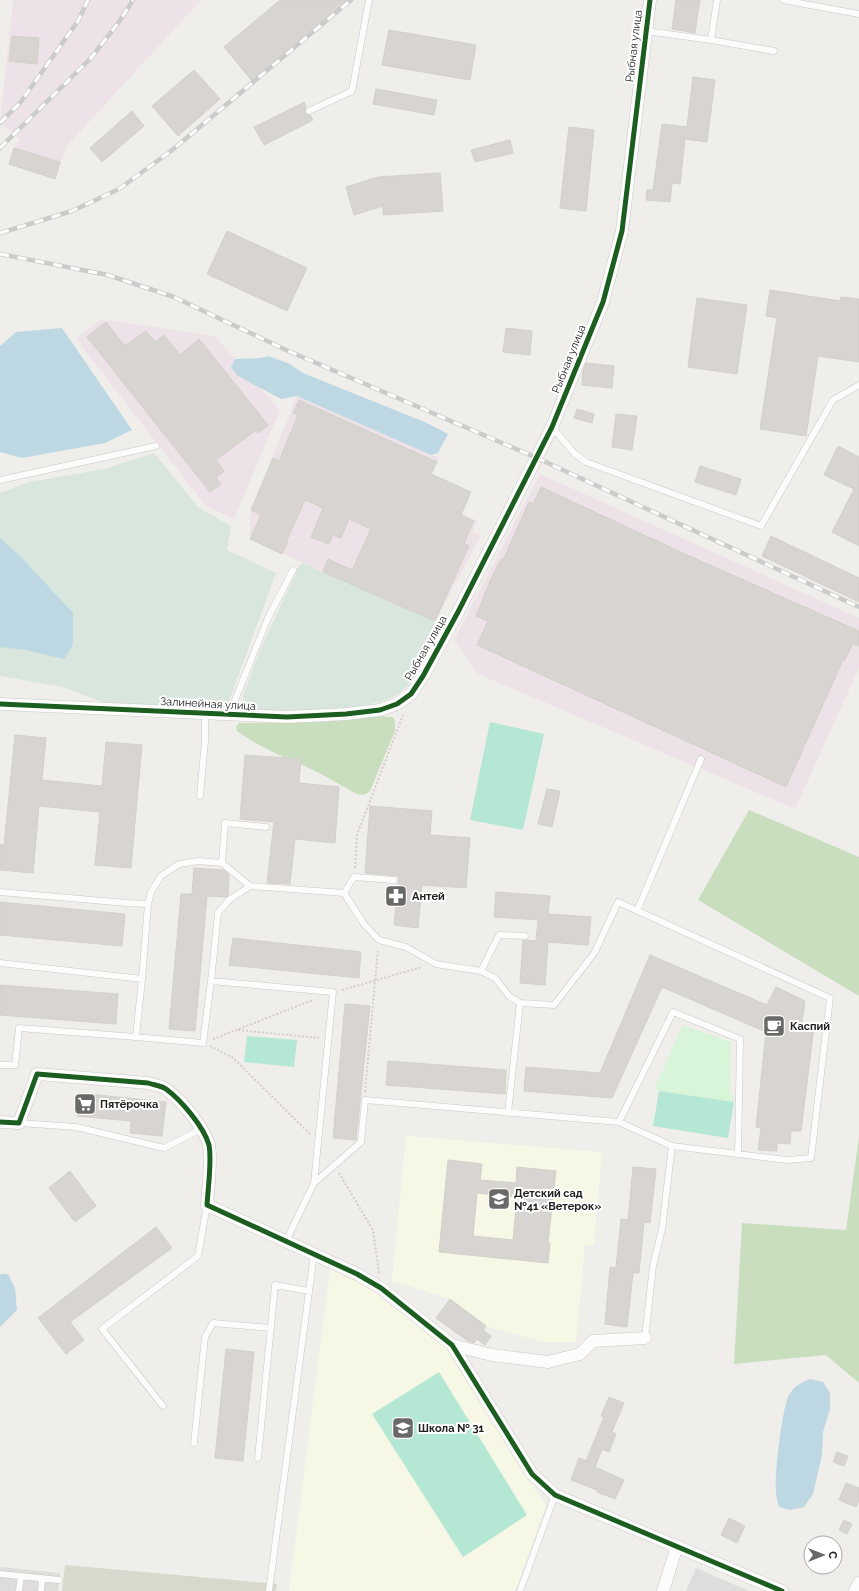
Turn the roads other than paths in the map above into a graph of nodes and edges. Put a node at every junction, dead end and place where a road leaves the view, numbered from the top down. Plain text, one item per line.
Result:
1 (369, 0) edge
2 (650, 0) edge
3 (716, 0) edge
4 (783, 0) edge
5 (859, 14) edge
6 (646, 31) junction
7 (711, 40) junction
8 (774, 51) dead end
9 (309, 111) dead end
10 (859, 385) edge
11 (552, 427) junction
12 (156, 446) dead end
13 (0, 480) edge
14 (293, 570) dead end
15 (411, 694) joint
16 (0, 704) edge
17 (205, 714) junction
18 (229, 715) junction
19 (701, 759) dead end
20 (200, 796) dead end
21 (266, 827) dead end
22 (222, 863) junction
23 (394, 880) dead end
24 (250, 886) junction
25 (0, 892) edge
26 (344, 893) junction
27 (148, 904) junction
28 (637, 911) junction
29 (525, 936) dead end
30 (0, 963) edge
31 (481, 970) junction
32 (142, 978) junction
33 (210, 980) junction
34 (520, 1004) junction
35 (136, 1037) junction
36 (0, 1065) edge
37 (508, 1113) junction
38 (0, 1122) edge
39 (619, 1122) junction
40 (19, 1123) junction
41 (201, 1129) junction
42 (672, 1146) junction
43 (738, 1154) junction
44 (314, 1183) junction
45 (207, 1204) junction
46 (286, 1241) junction
47 (314, 1254) junction
48 (309, 1291) junction
49 (271, 1328) junction
50 (645, 1338) joint
51 (452, 1345) junction
52 (163, 1406) dead end
53 (194, 1443) dead end
54 (258, 1458) dead end
55 (555, 1495) junction
56 (677, 1546) junction
57 (0, 1574) edge
58 (21, 1576) junction
59 (42, 1578) junction
60 (59, 1580) dead end
61 (859, 1583) edge
62 (20, 1591) edge
63 (41, 1591) edge
64 (269, 1591) edge
65 (520, 1591) edge
66 (664, 1591) edge
67 (782, 1591) edge
68 (855, 1591) edge

1 - 9 lane
2 - 6 street, Рыбная улица
3 - 7 lane
4 - 5 lane
6 - 7 lane
6 - 11 street, Рыбная улица
7 - 8 lane
10 - 11 lane
11 - 15 street, Рыбная улица
12 - 13 lane
14 - 18 lane
15 - 18 street, Залинейная улица
16 - 17 street, Залинейная улица
17 - 18 street, Залинейная улица
17 - 20 lane
19 - 28 lane
21 - 22 lane
22 - 24 lane
22 - 27 lane
23 - 26 lane
24 - 26 lane
24 - 33 lane
25 - 27 lane
26 - 31 lane
27 - 32 lane
28 - 34 lane
28 - 43 lane
29 - 31 lane
30 - 32 lane
31 - 34 lane
32 - 35 lane
33 - 35 lane
33 - 44 lane
34 - 37 lane
35 - 36 lane
37 - 39 lane
37 - 44 lane
38 - 40 street
39 - 42 lane
39 - 43 lane
40 - 41 lane
40 - 41 street
41 - 45 street
42 - 43 lane
42 - 50 lane
44 - 46 lane
45 - 46 street
45 - 52 lane
46 - 47 street
47 - 48 lane
47 - 51 street
48 - 49 lane
48 - 64 lane
49 - 53 lane
49 - 54 lane
50 - 51 street
51 - 55 street
55 - 56 street
55 - 65 lane
56 - 66 street
56 - 67 street
57 - 58 lane
58 - 59 lane
58 - 62 lane
59 - 60 lane
59 - 63 lane
61 - 68 street

